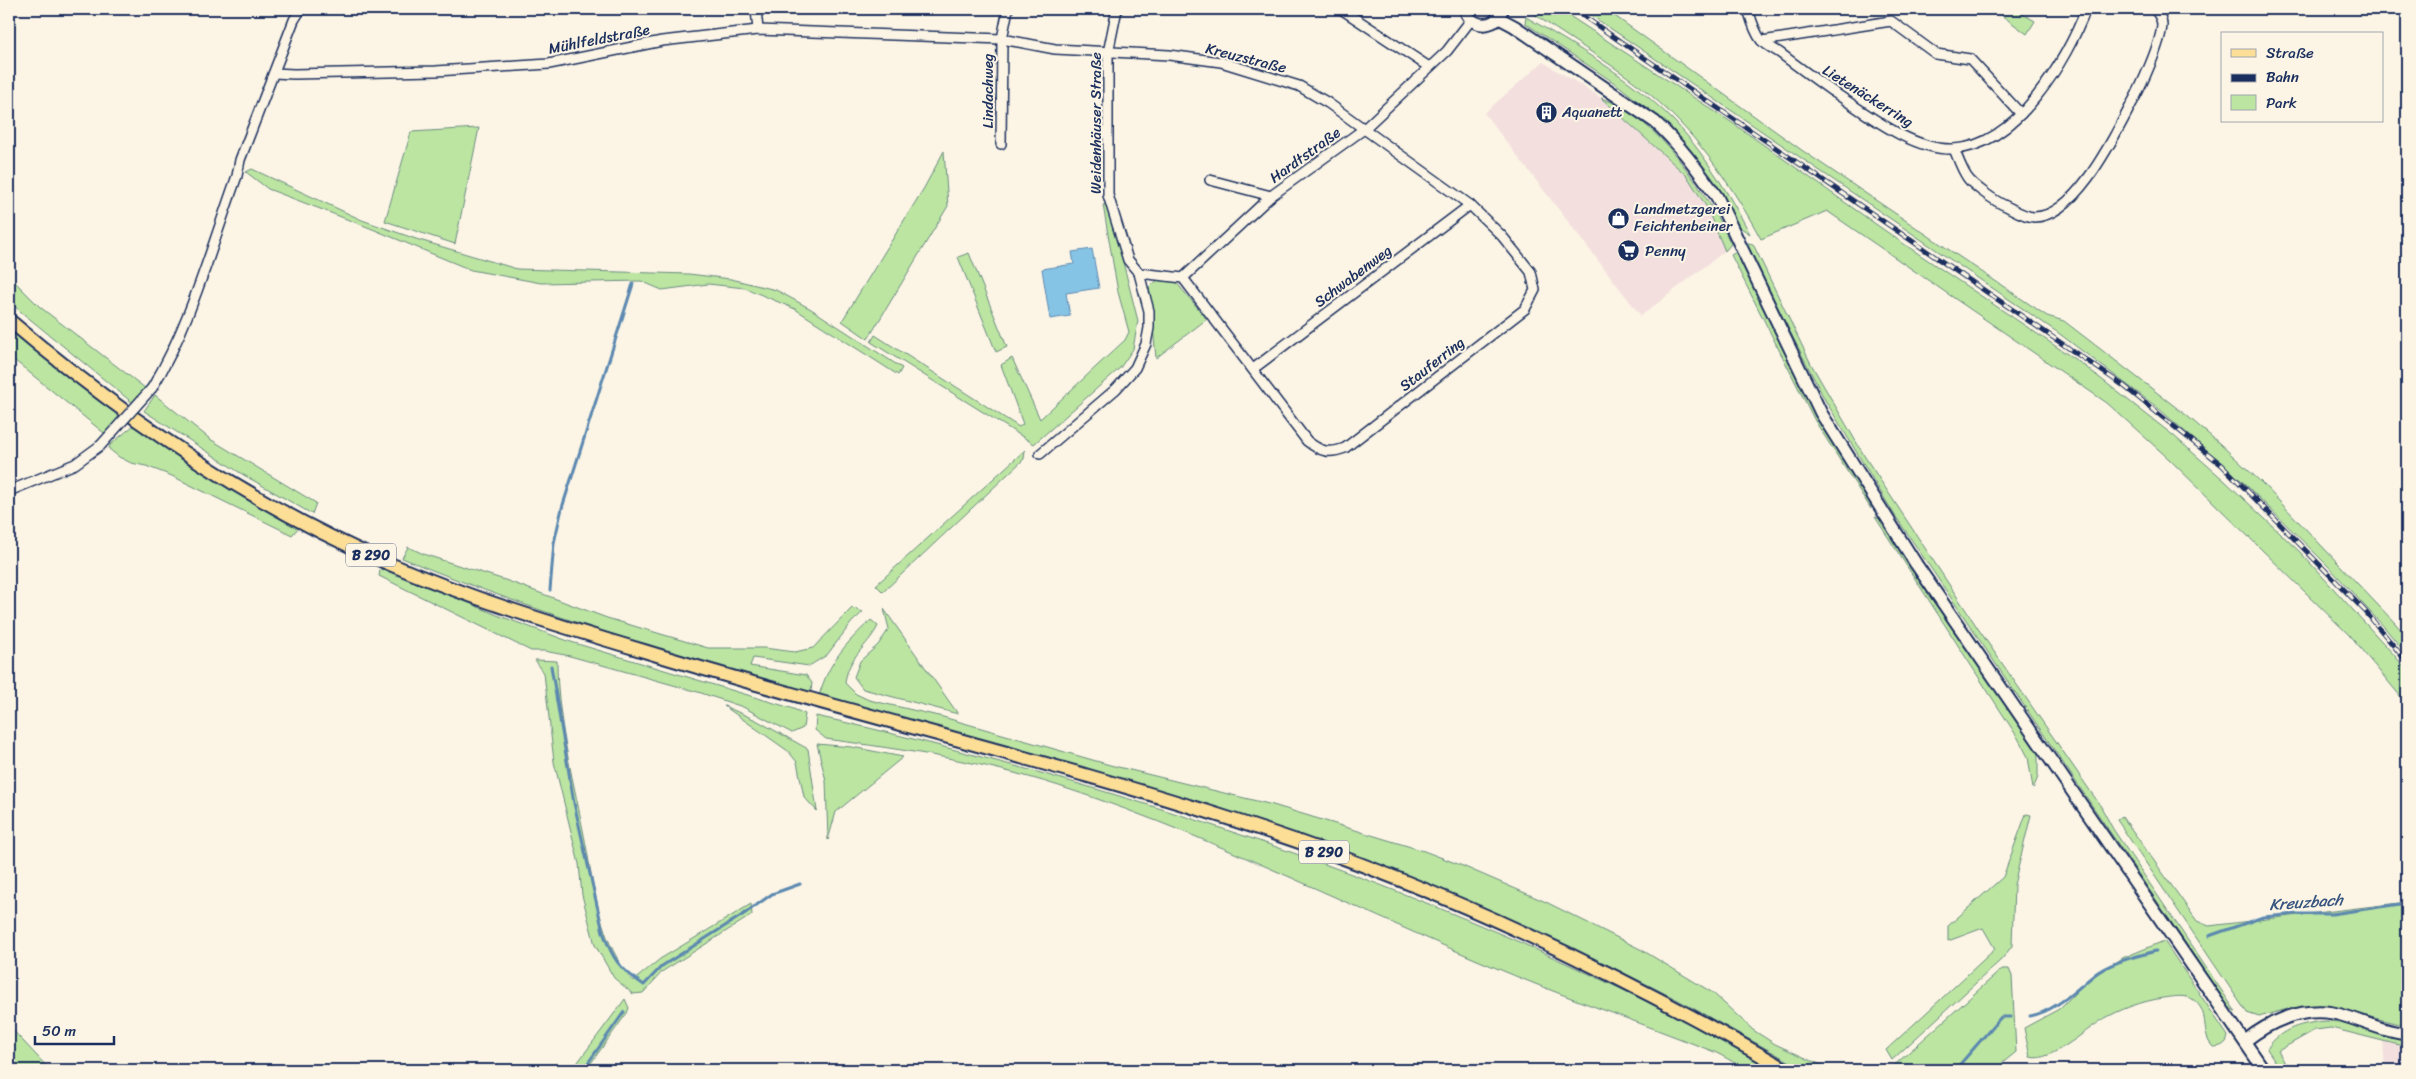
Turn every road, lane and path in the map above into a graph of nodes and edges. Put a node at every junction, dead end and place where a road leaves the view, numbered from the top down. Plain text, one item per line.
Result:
1 (301, 9) edge
2 (756, 9) edge
3 (1008, 9) edge
4 (1117, 9) edge
5 (1341, 9) edge
6 (1465, 9) edge
7 (1748, 9) edge
8 (2086, 9) edge
9 (2154, 9) edge
10 (1501, 13) edge
11 (1472, 20) junction
12 (758, 30) junction
13 (1002, 39) junction
14 (1762, 41) junction
15 (1108, 53) junction
16 (1429, 68) junction
17 (274, 72) junction
18 (2020, 114) junction
19 (1364, 129) junction
20 (1001, 144) dead end
21 (1954, 149) junction
22 (1210, 180) dead end
23 (1271, 196) junction
24 (1470, 205) junction
25 (1139, 273) junction
26 (1183, 278) junction
27 (9, 320) edge
28 (1253, 369) junction
29 (1040, 454) dead end
30 (9, 491) edge
31 (2407, 1034) edge
32 (2244, 1041) junction
33 (1786, 1070) edge
34 (2264, 1070) edge

1 - 17 street
2 - 12 street
3 - 13 street, Lindachweg
4 - 15 street, Weidenhäuser Straße
5 - 16 street
6 - 11 street
7 - 14 street, Lietenäckerring
8 - 18 street, Lietenäckerring
9 - 21 street
10 - 11 street
10 - 32 street
11 - 16 street, Hardtstraße
12 - 13 street, Mühlfeldstraße
12 - 17 street, Mühlfeldstraße
13 - 15 street, Mühlfeldstraße
13 - 20 street, Lindachweg
14 - 18 street
14 - 21 street, Lietenäckerring
15 - 19 street, Kreuzstraße
15 - 25 street, Weidenhäuser Straße
16 - 19 street, Hardtstraße
17 - 30 street, bridge
18 - 21 street, Lietenäckerring
19 - 23 street, Hardtstraße
19 - 24 street, Stauferring
22 - 23 street
23 - 26 street, Hardtstraße
24 - 28 street, Schwabenweg
24 - 28 street, Stauferring
25 - 26 street
25 - 29 street, Weidenhäuser Straße
26 - 28 street, Stauferring
27 - 33 main road, B 290
31 - 32 street
32 - 34 street

